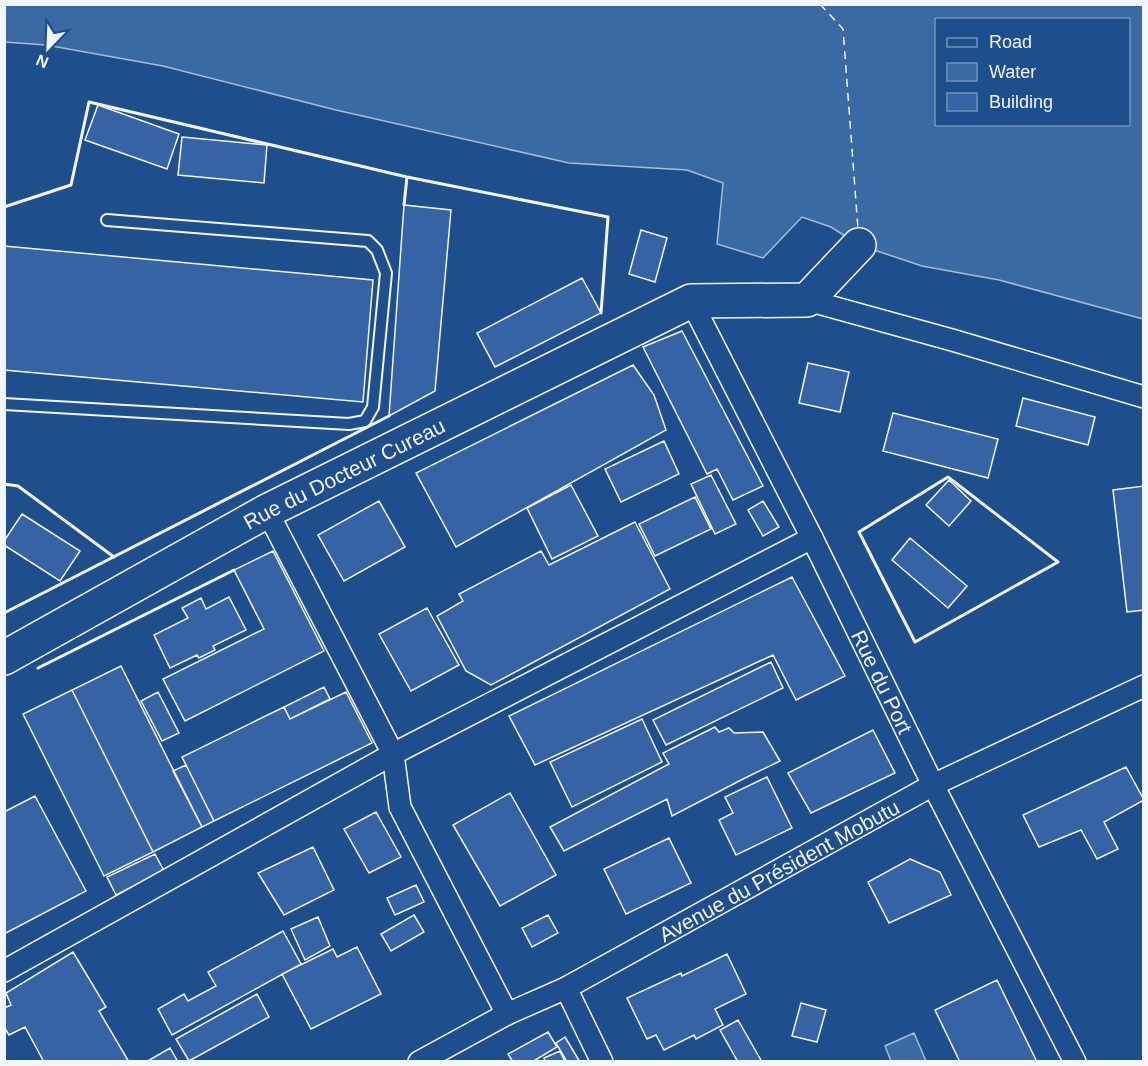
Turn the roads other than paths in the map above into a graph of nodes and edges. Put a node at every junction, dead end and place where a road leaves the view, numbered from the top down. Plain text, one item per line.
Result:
1 (107, 220) dead end
2 (859, 245) dead end
3 (807, 300) junction
4 (691, 301) junction
5 (1143, 397) edge
6 (4, 404) edge
7 (267, 511) junction
8 (812, 538) junction
9 (4, 658) edge
10 (1143, 686) edge
11 (393, 753) junction
12 (933, 785) junction
13 (4, 971) edge
14 (566, 988) junction
15 (507, 1014) junction
16 (419, 1062) edge
17 (602, 1062) edge
18 (1075, 1062) edge

1 - 6 lane
2 - 3 main road
3 - 4 main road
3 - 5 street
4 - 7 main road, Rue du Docteur Cureau
4 - 8 street, Rue du Port
7 - 9 main road, Rue du Docteur Cureau
7 - 11 street
8 - 11 street
8 - 12 street, Rue du Port
10 - 12 street, Avenue du Président Mobutu
11 - 13 street
11 - 15 street
12 - 14 street, Avenue du Président Mobutu
12 - 18 street, Rue du Port
14 - 15 street, Avenue du Président Mobutu
14 - 17 street
15 - 16 street, Avenue du Président Mobutu

